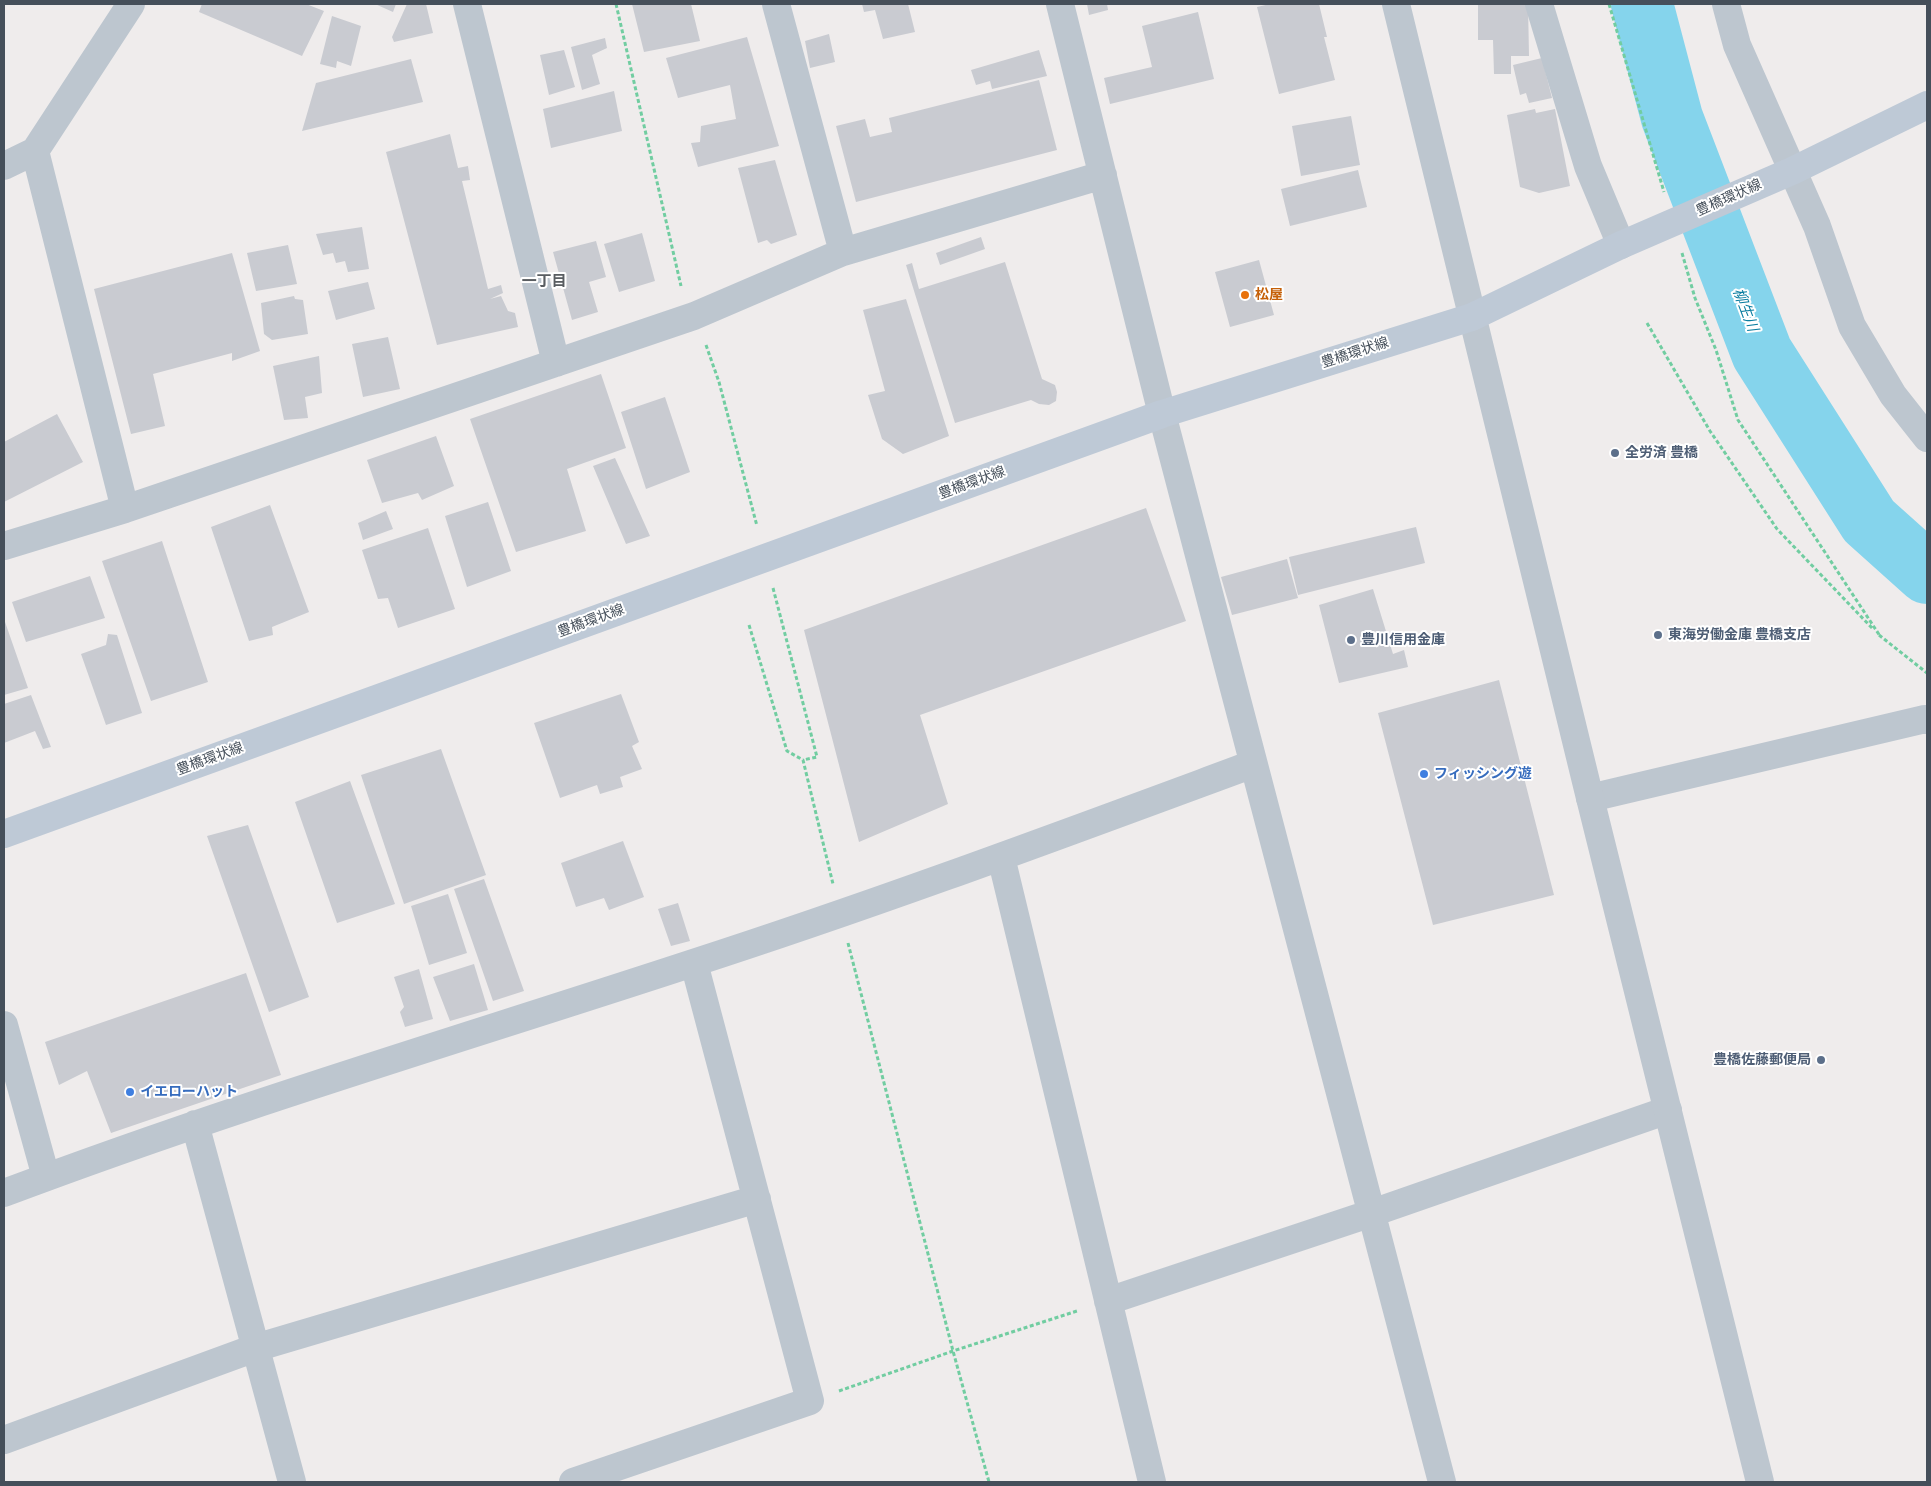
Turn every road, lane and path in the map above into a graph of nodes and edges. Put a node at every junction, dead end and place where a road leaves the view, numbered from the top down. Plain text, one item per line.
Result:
1 (131, 4) edge
2 (467, 4) edge
3 (616, 4) edge
4 (776, 4) edge
5 (1060, 4) edge
6 (1396, 4) edge
7 (1539, 4) edge
8 (1609, 4) edge
9 (1726, 4) edge
10 (1927, 105) edge
11 (35, 150) junction
12 (4, 166) edge
13 (1788, 173) junction
14 (1103, 175) junction
15 (1664, 193) dead end
16 (1628, 242) junction
17 (1681, 250) dead end
18 (843, 252) junction
19 (694, 316) junction
20 (1472, 316) junction
21 (1647, 323) dead end
22 (556, 363) junction
23 (719, 382) dead end
24 (1162, 414) junction
25 (1927, 438) edge
26 (125, 509) junction
27 (4, 546) edge
28 (749, 626) dead end
29 (1880, 636) junction
30 (1927, 673) edge
31 (1927, 722) edge
32 (814, 745) dead end
33 (803, 760) junction
34 (1253, 764) junction
35 (1590, 798) junction
36 (4, 834) edge
37 (1000, 857) junction
38 (840, 912) junction
39 (694, 963) junction
40 (4, 1025) edge
41 (1668, 1110) junction
42 (195, 1124) junction
43 (46, 1177) junction
44 (4, 1193) edge
45 (757, 1199) junction
46 (1372, 1213) junction
47 (1108, 1301) junction
48 (254, 1348) junction
49 (953, 1351) junction
50 (810, 1401) junction
51 (4, 1440) edge
52 (292, 1482) edge
53 (572, 1482) edge
54 (989, 1482) edge
55 (1152, 1482) edge
56 (1442, 1482) edge
57 (1760, 1482) edge

1 - 11 street
2 - 22 street
3 - 19 path
4 - 18 street
5 - 14 street
6 - 20 street
7 - 16 street
8 - 15 path
9 - 13 street
10 - 13 main road, 豊橋環状線
11 - 12 street
11 - 26 street
13 - 16 main road, 豊橋環状線
13 - 25 street
14 - 18 street
14 - 24 street
16 - 20 main road, 豊橋環状線
17 - 29 path
18 - 19 street
19 - 22 street
19 - 23 path
20 - 24 main road, 豊橋環状線
20 - 35 street
21 - 29 path
22 - 26 street
24 - 34 street
24 - 36 main road, 豊橋環状線
26 - 27 street
28 - 33 path
29 - 30 path
31 - 35 street
32 - 33 path
33 - 38 path
34 - 37 street
34 - 46 street
35 - 41 street
37 - 38 street
37 - 47 street
38 - 39 street
38 - 49 path
39 - 42 street
39 - 45 street
40 - 43 street
41 - 46 street
41 - 57 street
42 - 43 street
42 - 48 street
43 - 44 street
45 - 48 street
45 - 50 street
46 - 47 street
46 - 56 street
47 - 49 path
47 - 55 street
48 - 51 street
48 - 52 street
49 - 50 path
49 - 54 path
50 - 53 street

